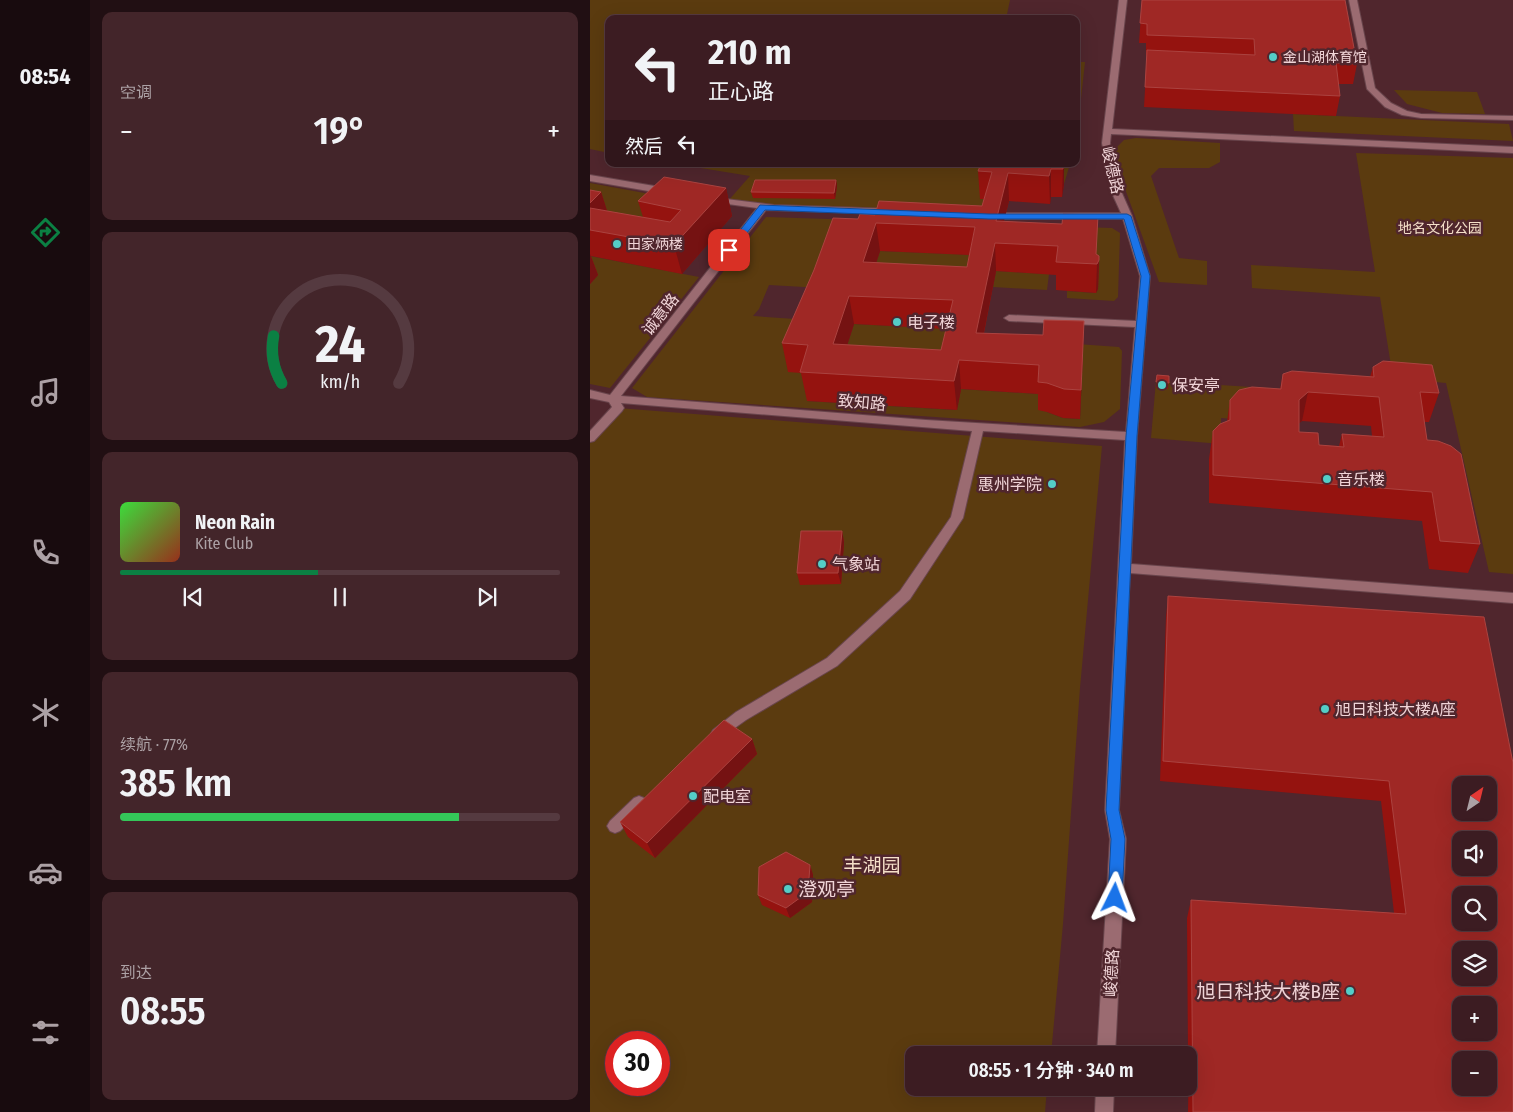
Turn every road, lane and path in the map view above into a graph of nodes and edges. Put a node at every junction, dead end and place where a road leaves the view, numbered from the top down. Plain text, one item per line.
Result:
1 (1123, 0) edge
2 (1353, 0) edge
3 (1513, 118) edge
4 (1106, 132) junction
5 (1513, 150) edge
6 (590, 178) edge
7 (679, 193) edge
8 (699, 196) edge
9 (763, 207) junction
10 (907, 213) edge
11 (981, 216) edge
12 (1127, 216) junction
13 (1009, 318) dead end
14 (1141, 324) junction
15 (590, 394) edge
16 (613, 399) junction
17 (980, 426) junction
18 (1131, 436) junction
19 (590, 438) edge
20 (1126, 568) junction
21 (1513, 598) edge
22 (706, 743) edge
23 (650, 792) edge
24 (615, 826) dead end
25 (1106, 1046) edge
26 (1105, 1096) edge
27 (1104, 1112) edge

1 - 4 street, 峻德路
2 - 3 street
4 - 5 street
4 - 12 street, 峻德路
6 - 7 street
8 - 9 street
9 - 10 street
9 - 16 street, 诚意路
11 - 12 street
12 - 14 street, 峻德路
13 - 14 street
14 - 18 street, 峻德路
15 - 16 street, 致知路
16 - 17 street, 致知路
16 - 19 street, 诚意路
17 - 18 street, 致知路
17 - 22 street
18 - 20 street, 峻德路
20 - 21 street
20 - 25 street, 峻德路
23 - 24 street
26 - 27 street

